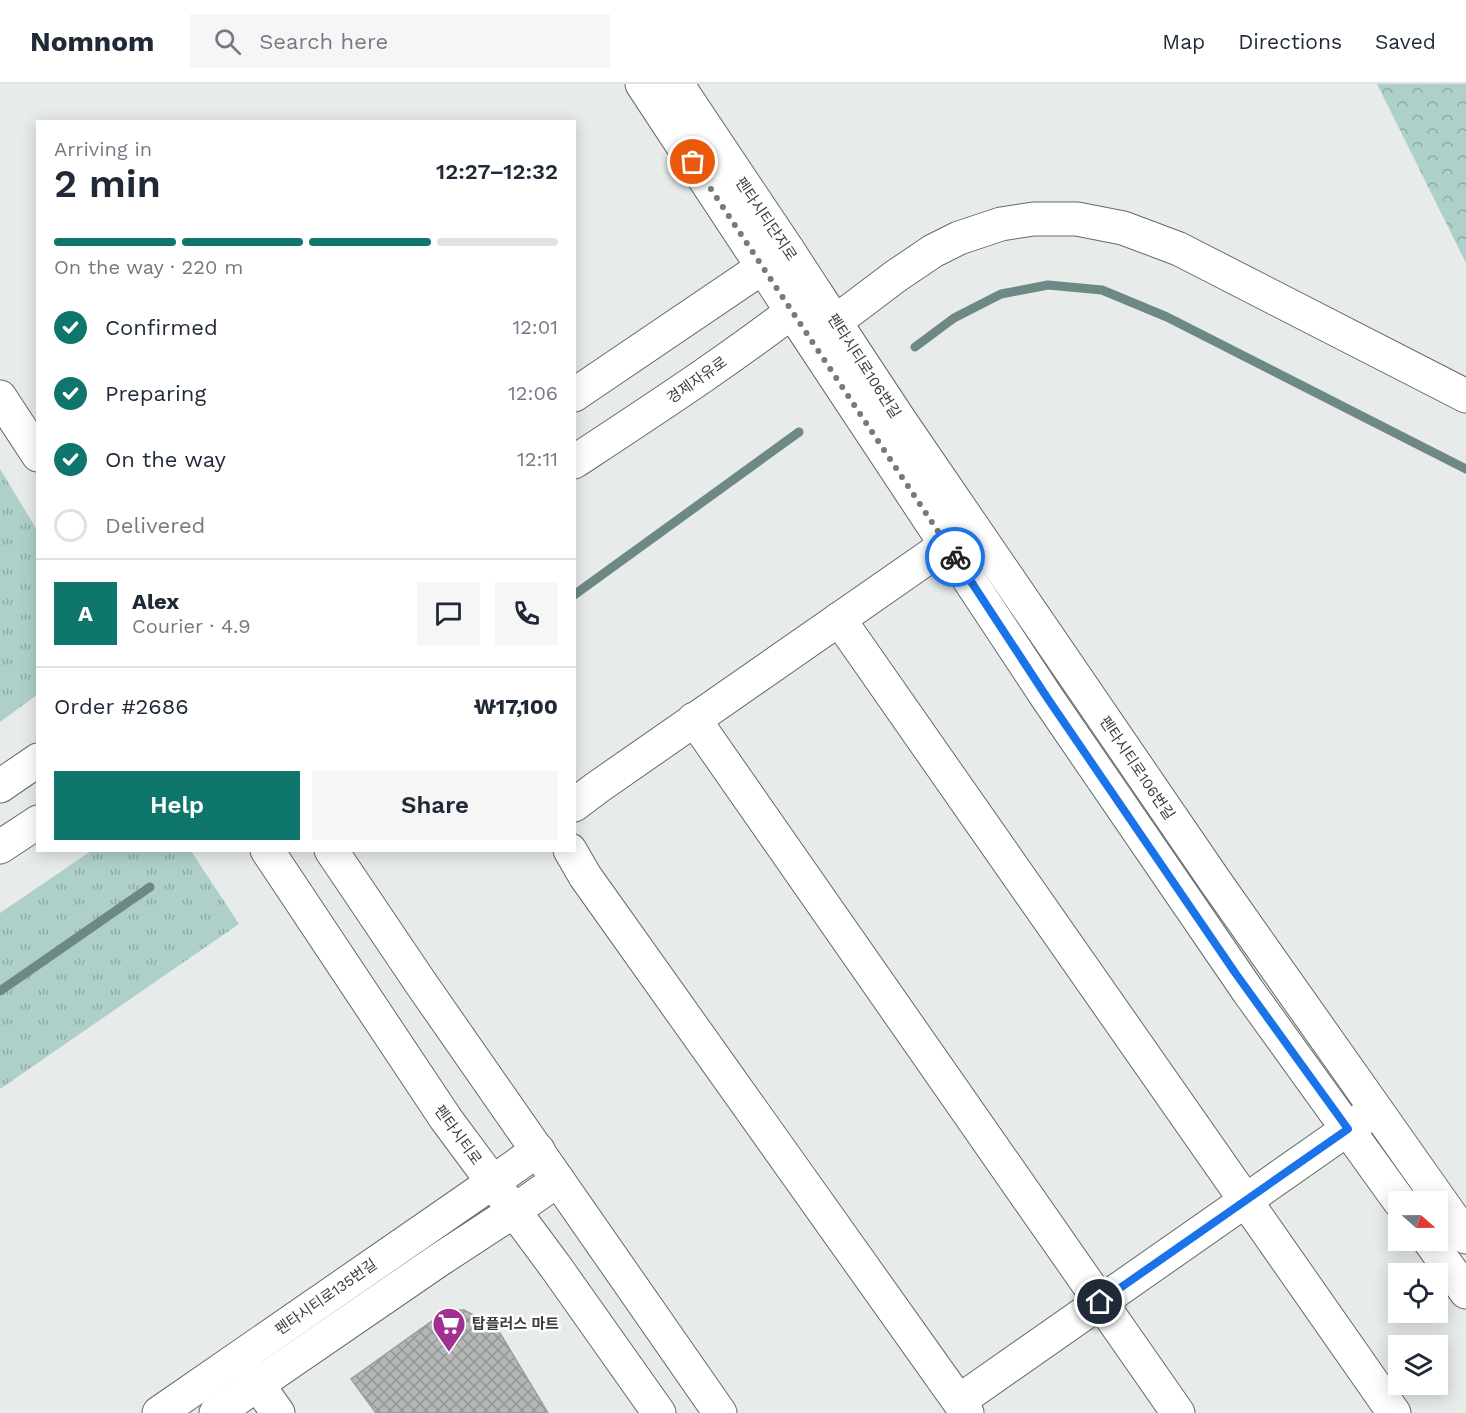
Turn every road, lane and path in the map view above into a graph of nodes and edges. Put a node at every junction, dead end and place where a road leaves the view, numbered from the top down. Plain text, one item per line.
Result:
1 (642, 84) edge
2 (677, 84) edge
3 (775, 258) junction
4 (804, 302) junction
5 (835, 322) junction
6 (576, 394) edge
7 (1466, 396) edge
8 (0, 397) edge
9 (36, 452) edge
10 (576, 461) edge
11 (959, 536) junction
12 (839, 619) junction
13 (694, 719) junction
14 (36, 761) edge
15 (0, 786) edge
16 (576, 804) edge
17 (36, 823) edge
18 (0, 847) edge
19 (268, 852) edge
20 (332, 852) edge
21 (571, 852) edge
22 (1376, 1110) junction
23 (1348, 1129) junction
24 (538, 1150) junction
25 (558, 1180) junction
26 (493, 1182) junction
27 (1392, 1191) edge
28 (1245, 1201) junction
29 (514, 1211) junction
30 (1466, 1237) edge
31 (1437, 1251) edge
32 (1466, 1292) edge
33 (1100, 1302) junction
34 (239, 1358) junction
35 (210, 1378) junction
36 (258, 1384) junction
37 (963, 1407) edge
38 (228, 1410) edge
39 (159, 1413) edge
40 (278, 1413) edge
41 (659, 1413) edge
42 (720, 1413) edge
43 (1178, 1413) edge
44 (1394, 1413) edge

1 - 3 street, 펜타시티단지로
2 - 3 street, 펜타시티단지로
3 - 4 street, 펜타시티로106번길
3 - 6 street
4 - 5 street, 펜타시티로106번길
4 - 10 street, 경제자유로
4 - 11 street, 펜타시티로106번길
5 - 7 street
5 - 11 street, 펜타시티로106번길
8 - 9 street
11 - 12 street
11 - 22 street, 펜타시티로106번길
11 - 23 street, 펜타시티로106번길
12 - 13 street
12 - 28 street
13 - 16 street
13 - 33 street
14 - 15 street
17 - 18 street
19 - 26 street, 펜타시티로
20 - 24 street
21 - 37 street
22 - 23 street
22 - 30 street, 펜타시티로106번길
23 - 27 street, 펜타시티로106번길
23 - 28 street
24 - 25 street
24 - 26 street, 펜타시티로135번길
25 - 29 street
25 - 42 street
26 - 29 street, 펜타시티로
26 - 34 street, 펜타시티로135번길
28 - 33 street
28 - 44 street
29 - 36 street
29 - 41 street, 펜타시티로
31 - 32 street
33 - 37 street
33 - 43 street
34 - 35 street, 펜타시티로135번길
34 - 36 street
35 - 38 street
35 - 39 street, 펜타시티로135번길
36 - 38 street
36 - 40 street

